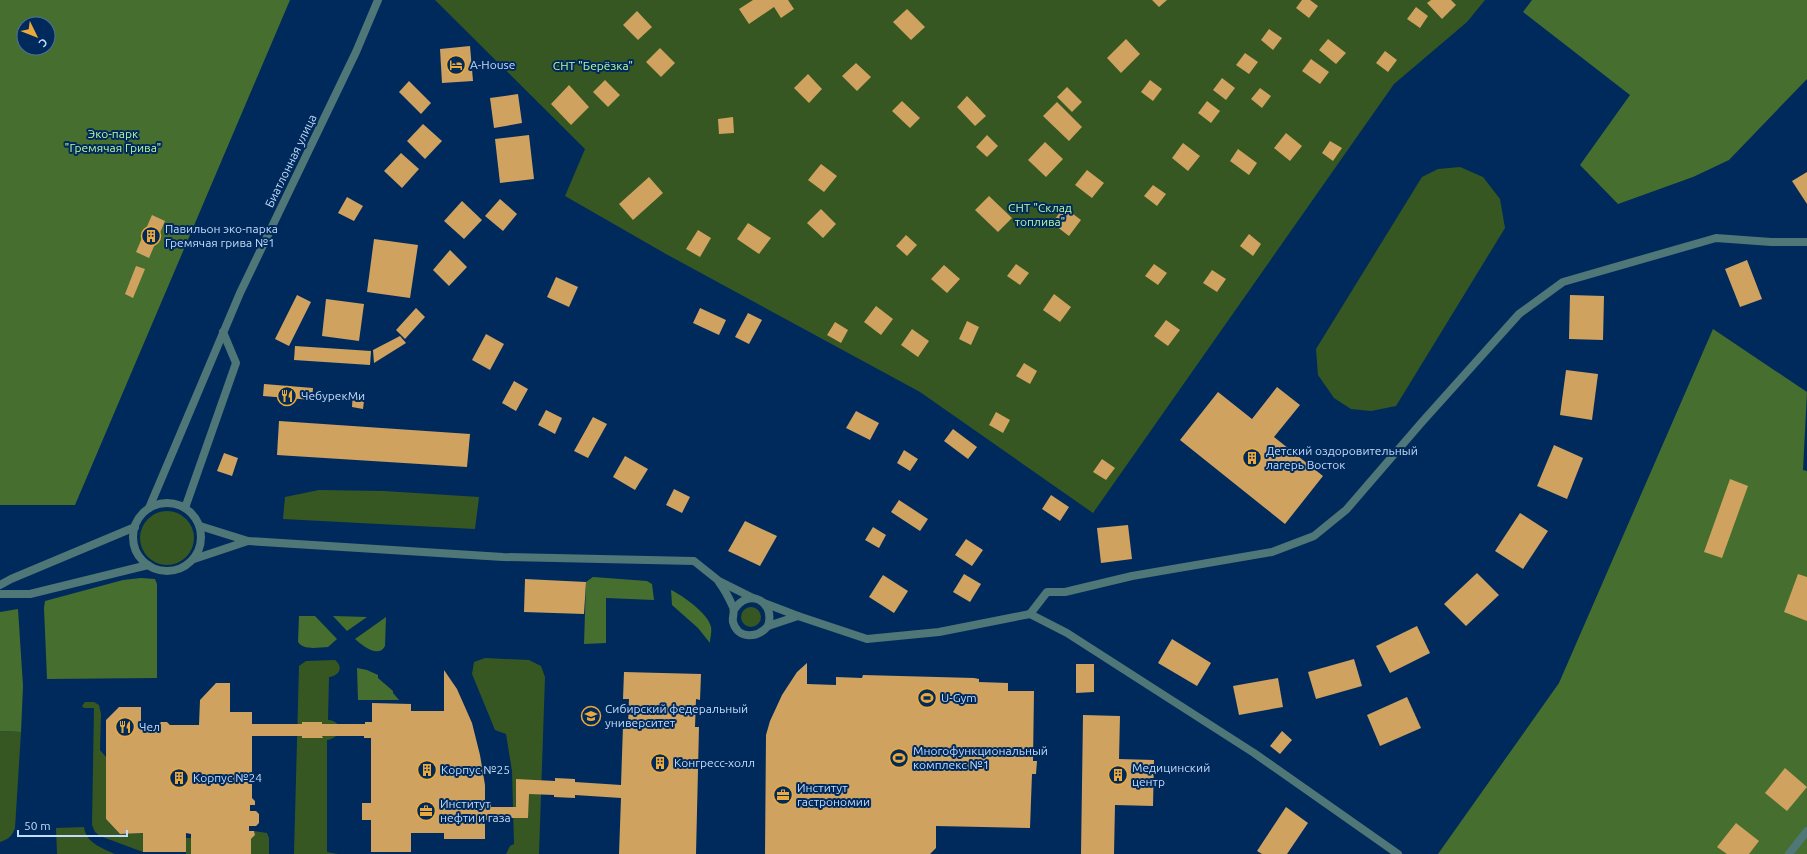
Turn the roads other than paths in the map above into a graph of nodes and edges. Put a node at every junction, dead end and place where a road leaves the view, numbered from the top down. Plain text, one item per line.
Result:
1 (378, 0) edge
2 (1807, 242) edge
3 (223, 332) junction
4 (150, 508) junction
5 (185, 508) junction
6 (200, 526) junction
7 (135, 527) junction
8 (248, 541) junction
9 (194, 559) junction
10 (148, 565) junction
11 (719, 581) junction
12 (0, 585) edge
13 (0, 594) edge
14 (753, 598) junction
15 (764, 604) junction
16 (734, 610) junction
17 (1030, 614) junction
18 (798, 616) junction
19 (768, 626) junction
20 (1807, 831) edge
21 (1398, 854) edge
22 (1789, 854) edge

1 - 3 street, Биатлонная улица
2 - 17 street
3 - 4 street, Биатлонная улица
3 - 5 street
4 - 5 street
4 - 7 street
5 - 6 street
6 - 8 street
6 - 9 street
7 - 10 street
7 - 12 street
8 - 9 street
8 - 11 street
9 - 10 street
10 - 13 street
11 - 14 street
11 - 16 street
14 - 15 street
14 - 16 street
15 - 18 street
15 - 19 street
16 - 19 street
17 - 18 street
17 - 21 street
18 - 19 street
20 - 22 street

